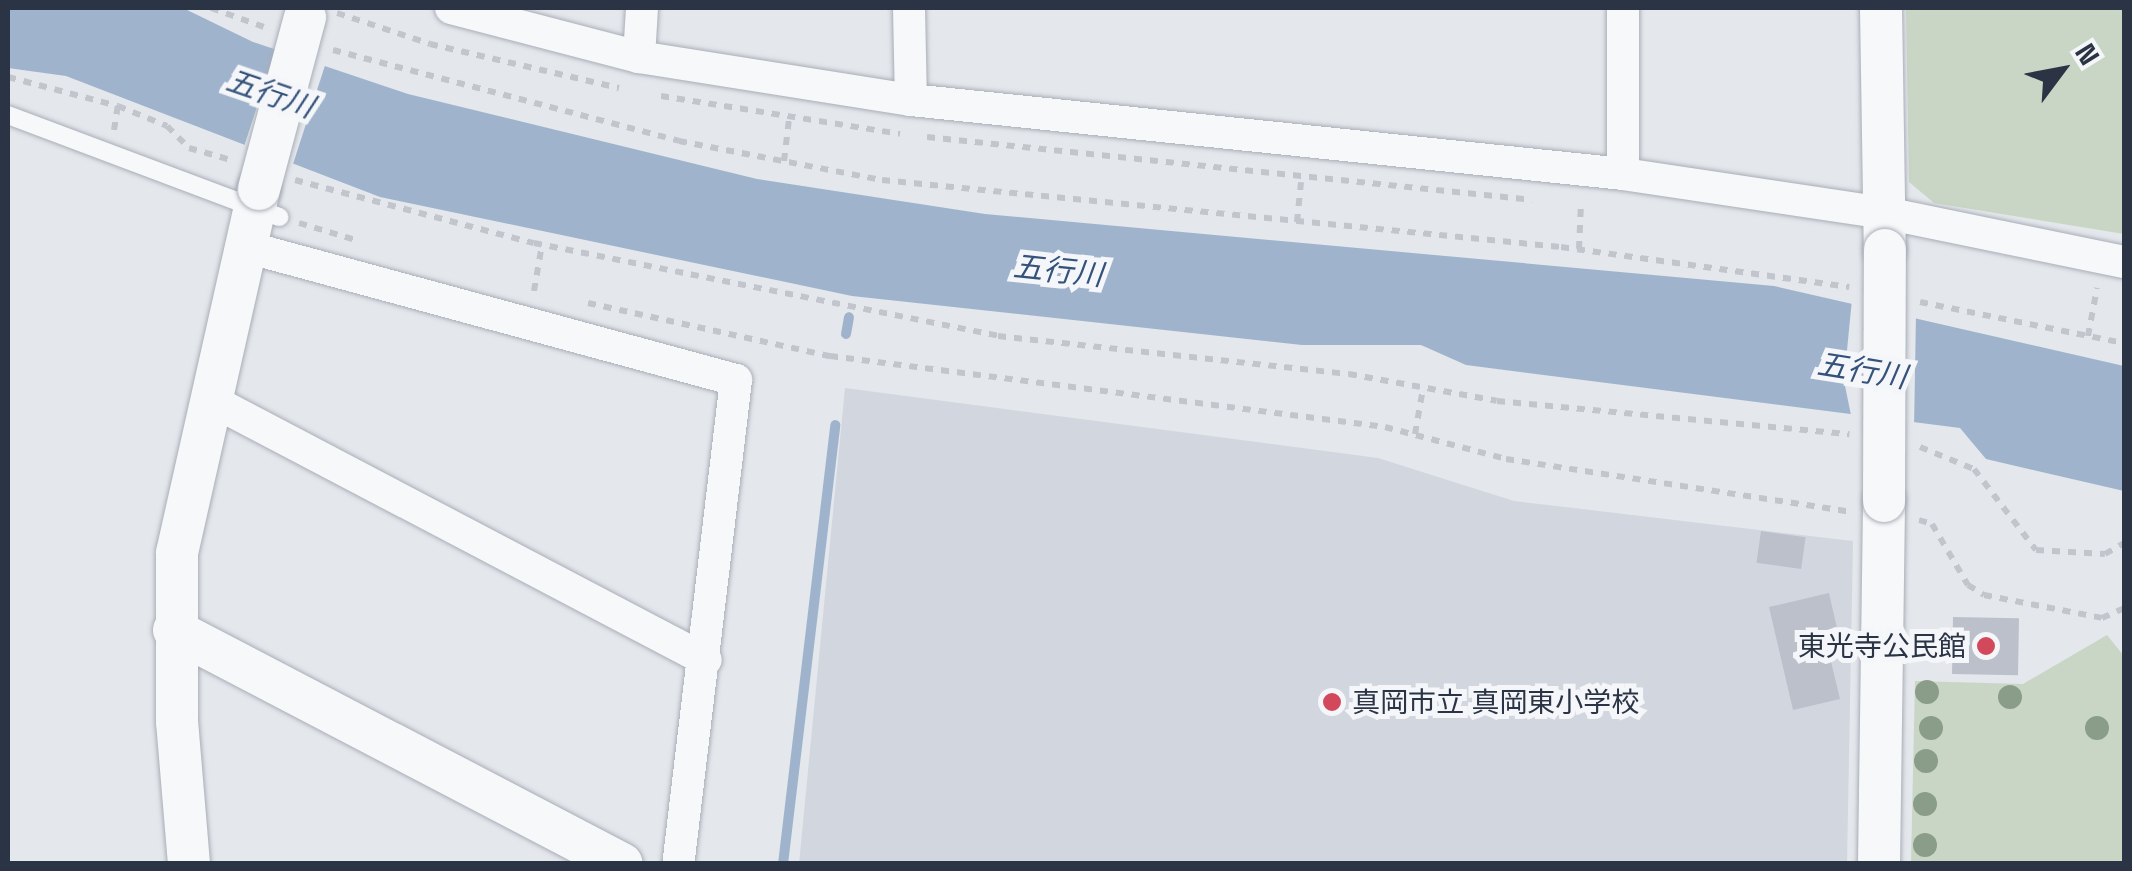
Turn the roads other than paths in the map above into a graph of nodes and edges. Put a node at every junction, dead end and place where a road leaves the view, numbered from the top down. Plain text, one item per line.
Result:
1 (451, 8) edge
2 (642, 8) edge
3 (909, 8) edge
4 (1622, 8) edge
5 (1881, 8) edge
6 (302, 25) edge
7 (638, 57) junction
8 (912, 100) junction
9 (8, 114) edge
10 (1622, 174) junction
11 (258, 199) junction
12 (1885, 232) junction
13 (2124, 262) edge
14 (209, 399) junction
15 (174, 630) junction
16 (706, 660) junction
17 (189, 864) edge
18 (622, 864) edge
19 (678, 864) edge
20 (1880, 864) edge

1 - 7 street
2 - 7 street
3 - 8 street
4 - 10 street
5 - 12 street
6 - 11 street, bridge
7 - 8 street
8 - 10 street
9 - 11 lane
10 - 12 street
11 - 14 street
11 - 16 street
12 - 13 street
12 - 20 street, bridge
14 - 15 street
14 - 16 street
15 - 17 street
15 - 18 street
16 - 19 street

